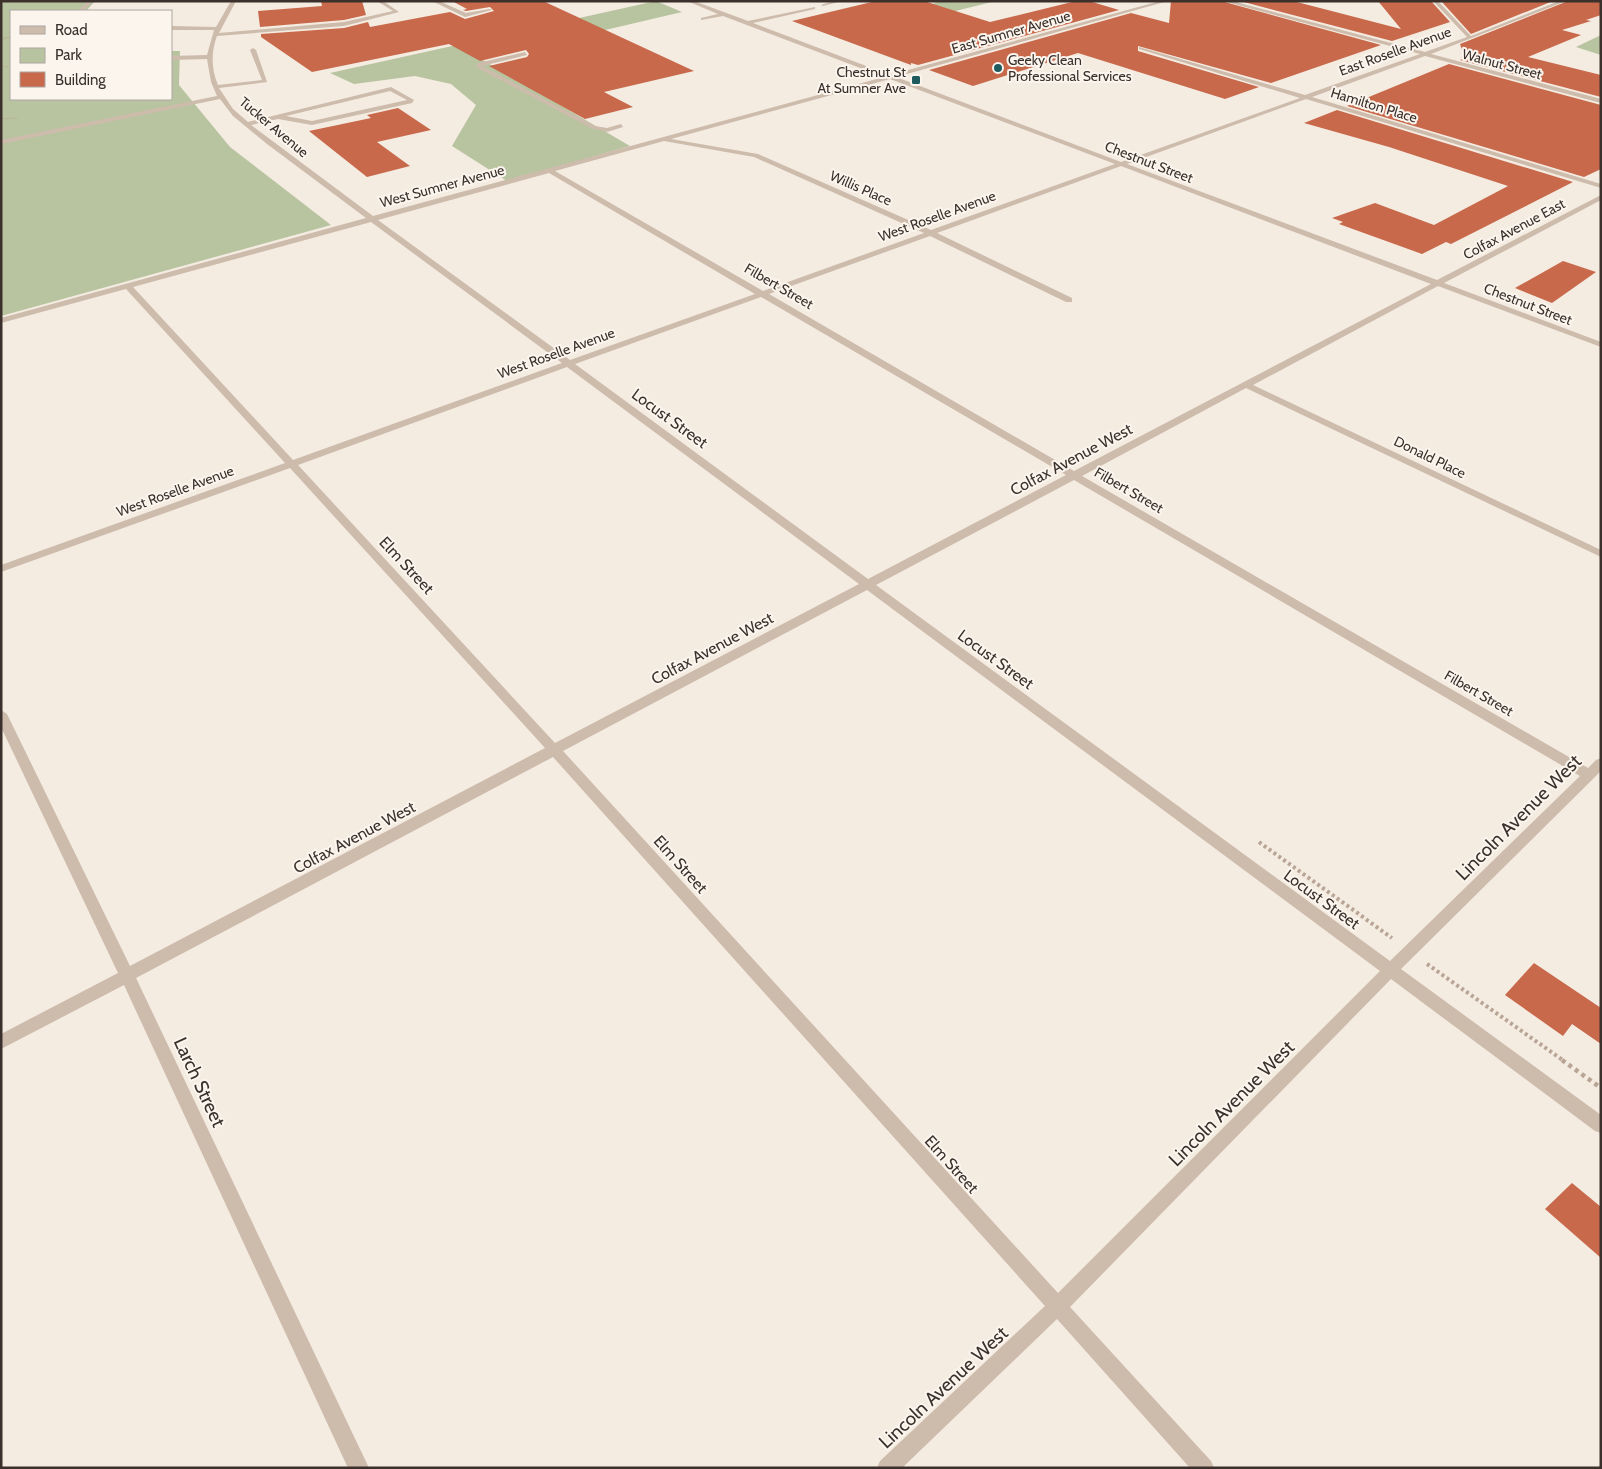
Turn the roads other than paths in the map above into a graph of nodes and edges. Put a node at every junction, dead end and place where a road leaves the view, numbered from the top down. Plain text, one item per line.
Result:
1 (91, 1) edge
2 (234, 1) edge
3 (379, 1) edge
4 (434, 1) edge
5 (689, 1) edge
6 (840, 1) edge
7 (1166, 1) edge
8 (1227, 1) edge
9 (1436, 1) edge
10 (1564, 1) edge
11 (823, 5) dead end
12 (813, 8) dead end
13 (81, 10) edge
14 (490, 10) dead end
15 (724, 14) junction
16 (703, 19) dead end
17 (748, 23) junction
18 (172, 28) edge
19 (216, 32) junction
20 (1470, 38) junction
21 (1141, 48) dead end
22 (253, 50) dead end
23 (525, 54) dead end
24 (1421, 54) junction
25 (210, 57) junction
26 (172, 58) edge
27 (891, 78) junction
28 (215, 87) junction
29 (221, 97) junction
30 (1304, 98) junction
31 (1601, 101) edge
32 (278, 117) junction
33 (248, 124) junction
34 (621, 126) dead end
35 (661, 139) junction
36 (1, 142) edge
37 (1121, 164) junction
38 (549, 170) junction
39 (1601, 186) edge
40 (1601, 196) edge
41 (372, 218) junction
42 (931, 233) junction
43 (1439, 284) junction
44 (128, 286) junction
45 (762, 294) junction
46 (1069, 300) dead end
47 (1, 321) edge
48 (1601, 345) edge
49 (568, 363) junction
50 (1247, 385) junction
51 (290, 464) junction
52 (1075, 476) junction
53 (1601, 554) edge
54 (1, 568) edge
55 (868, 585) junction
56 (1, 714) edge
57 (554, 750) junction
58 (1595, 769) edge
59 (1391, 969) junction
60 (128, 975) junction
61 (1, 1042) edge
62 (1601, 1126) edge
63 (1058, 1306) junction
64 (359, 1468) edge
65 (887, 1468) edge
66 (1204, 1468) edge

1 - 13 street
2 - 19 street, Tucker Avenue
3 - 19 street
4 - 14 street
5 - 15 street, Chestnut Street
6 - 11 street
7 - 27 street, East Sumner Avenue
8 - 24 street, Walnut Street
9 - 20 street
10 - 20 street, East Roselle Avenue
12 - 17 street
15 - 16 street
15 - 17 street, Chestnut Street
17 - 27 street, Chestnut Street
18 - 19 street
19 - 25 street, Tucker Avenue
20 - 24 street, East Roselle Avenue
21 - 30 street, Hamilton Place
22 - 28 street
23 - 34 street
24 - 30 street, East Roselle Avenue
24 - 31 street, Walnut Street
25 - 26 street
25 - 28 street, Tucker Avenue
27 - 35 street, West Sumner Avenue
27 - 37 street, Chestnut Street
28 - 29 street, Tucker Avenue
29 - 33 street, Tucker Avenue
29 - 36 street
30 - 37 street, East Roselle Avenue
30 - 39 street, Hamilton Place
32 - 32 street
32 - 33 street
33 - 41 street, Tucker Avenue
35 - 38 street, West Sumner Avenue
35 - 42 street, Willis Place
37 - 42 street, West Roselle Avenue
37 - 43 street, Chestnut Street
38 - 41 street, West Sumner Avenue
38 - 45 street, Filbert Street
40 - 43 street, Colfax Avenue East
41 - 44 street, West Sumner Avenue
41 - 49 street, Locust Street
42 - 45 street, West Roselle Avenue
42 - 46 street, Willis Place
43 - 48 street, Chestnut Street
43 - 50 street, Colfax Avenue West
44 - 47 street, West Sumner Avenue
44 - 51 street, Elm Street
45 - 49 street, West Roselle Avenue
45 - 52 street, Filbert Street
49 - 51 street, West Roselle Avenue
49 - 55 street, Locust Street
50 - 52 street, Colfax Avenue West
50 - 53 street, Donald Place
51 - 54 street, West Roselle Avenue
51 - 57 street, Elm Street
52 - 55 street, Colfax Avenue West
52 - 58 street, Filbert Street
55 - 57 street, Colfax Avenue West
55 - 59 street, Locust Street
56 - 60 street, Larch Street
57 - 60 street, Colfax Avenue West
57 - 63 street, Elm Street
58 - 59 street, Lincoln Avenue West
59 - 62 street, Locust Street
59 - 63 street, Lincoln Avenue West
60 - 61 street, Colfax Avenue West
60 - 64 street, Larch Street
63 - 65 street, Lincoln Avenue West
63 - 66 street, Elm Street

